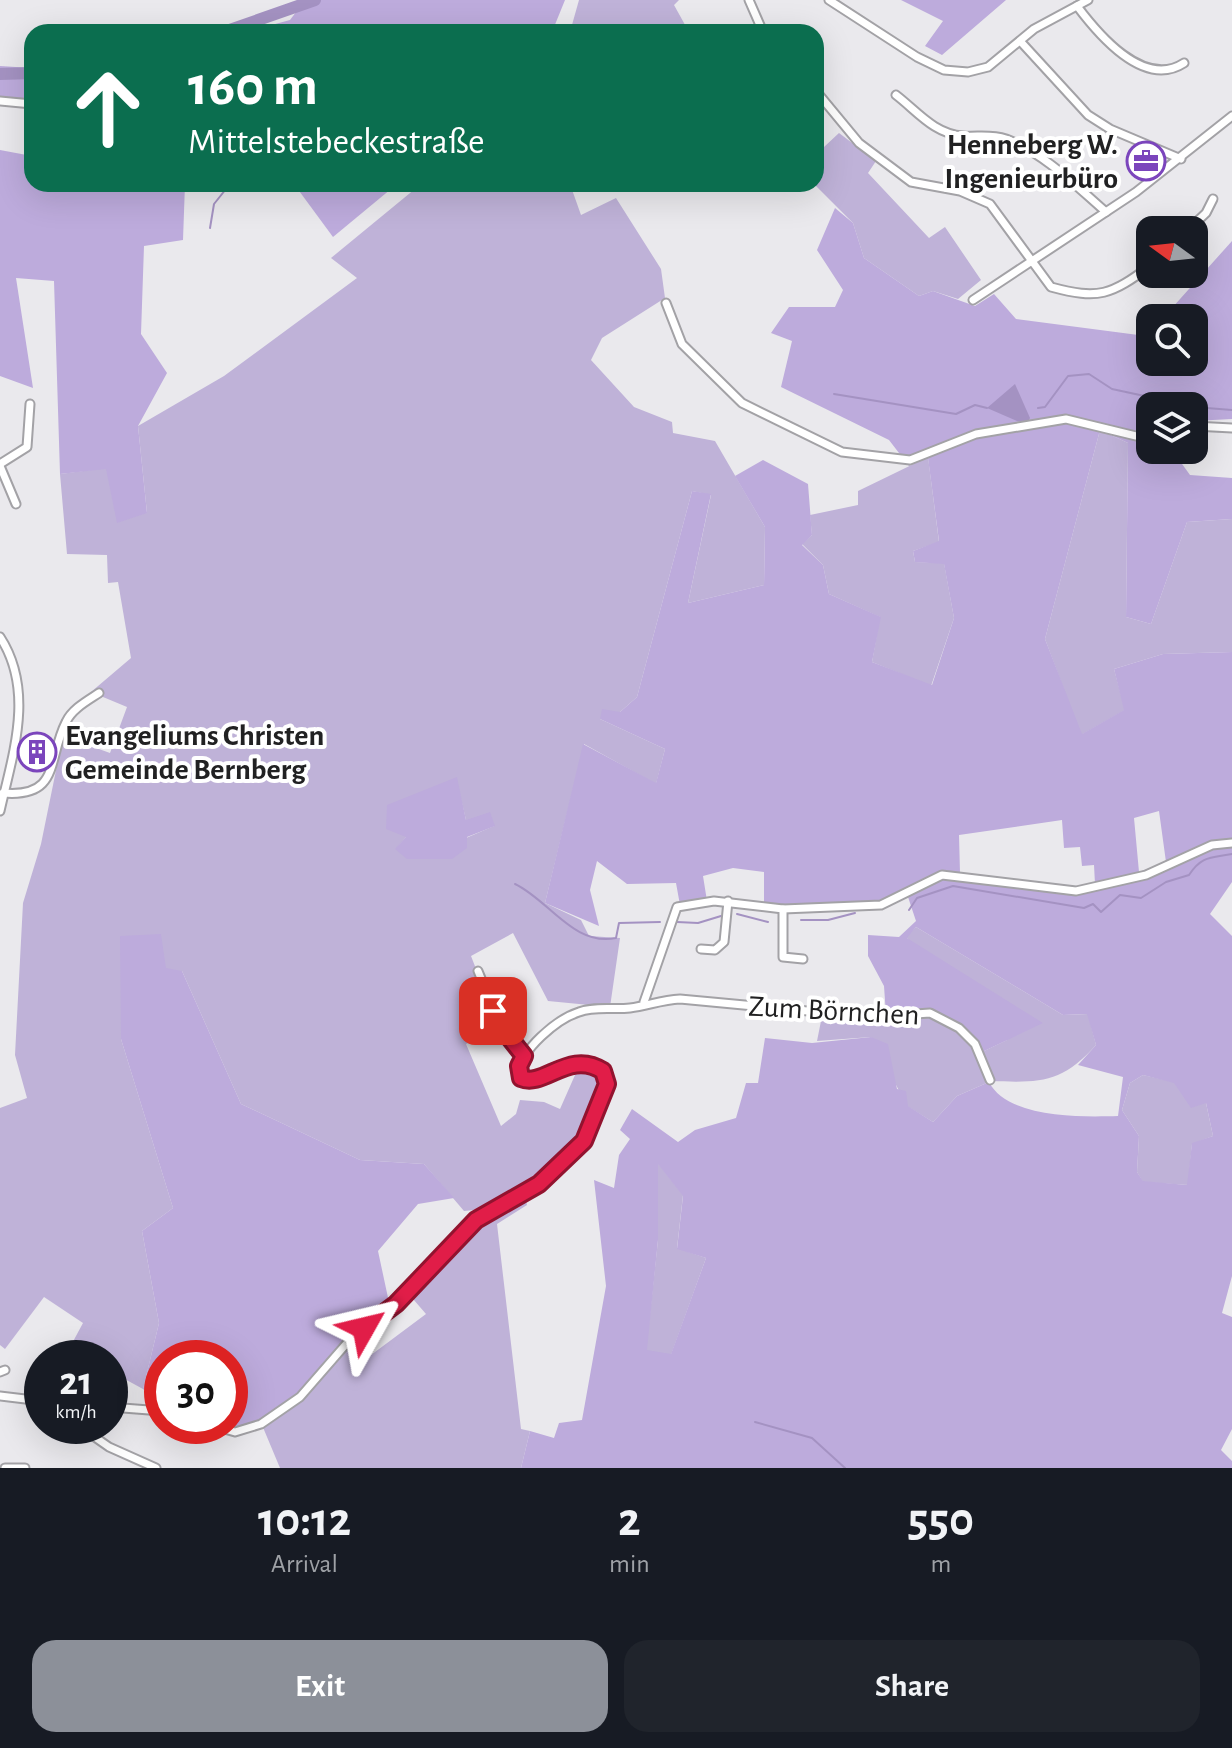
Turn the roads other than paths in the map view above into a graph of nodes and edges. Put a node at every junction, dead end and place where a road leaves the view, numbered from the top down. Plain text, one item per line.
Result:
1 (749, 0) edge
2 (829, 0) edge
3 (1088, 0) edge
4 (1077, 6) junction
5 (760, 24) edge
6 (1021, 42) junction
7 (1184, 63) dead end
8 (896, 95) dead end
9 (0, 101) edge
10 (824, 101) edge
11 (24, 103) edge
12 (1232, 116) edge
13 (1181, 159) junction
14 (1213, 199) dead end
15 (1106, 212) junction
16 (1203, 216) edge
17 (1032, 263) junction
18 (1136, 275) edge
19 (973, 300) dead end
20 (666, 303) dead end
21 (30, 404) dead end
22 (1208, 427) edge
23 (1232, 428) edge
24 (1136, 436) edge
25 (0, 465) edge
26 (16, 504) dead end
27 (0, 637) edge
28 (99, 693) dead end
29 (2, 793) edge
30 (0, 811) edge
31 (1232, 843) edge
32 (728, 901) junction
33 (783, 909) junction
34 (701, 949) dead end
35 (803, 959) dead end
36 (478, 971) dead end
37 (644, 1002) junction
38 (524, 1056) junction
39 (990, 1080) dead end
40 (0, 1396) edge
41 (24, 1399) edge
42 (248, 1428) edge
43 (105, 1444) edge
44 (5, 1468) edge
45 (25, 1468) edge
46 (156, 1468) edge

1 - 5 street
2 - 6 street
3 - 4 street
4 - 6 street
4 - 7 street
6 - 13 street
8 - 15 street
9 - 11 street
10 - 17 street
12 - 13 street
13 - 15 street
14 - 16 street
15 - 17 street
17 - 18 street
17 - 19 street
20 - 24 street
21 - 25 street
22 - 23 street
25 - 26 street
27 - 29 street
28 - 29 street
29 - 30 street
31 - 33 street
32 - 33 street
32 - 34 street
32 - 37 street
33 - 35 street
36 - 38 street
37 - 38 street, Zum Börnchen
37 - 39 street, Zum Börnchen
38 - 42 street
40 - 41 street
43 - 46 street
44 - 45 street

